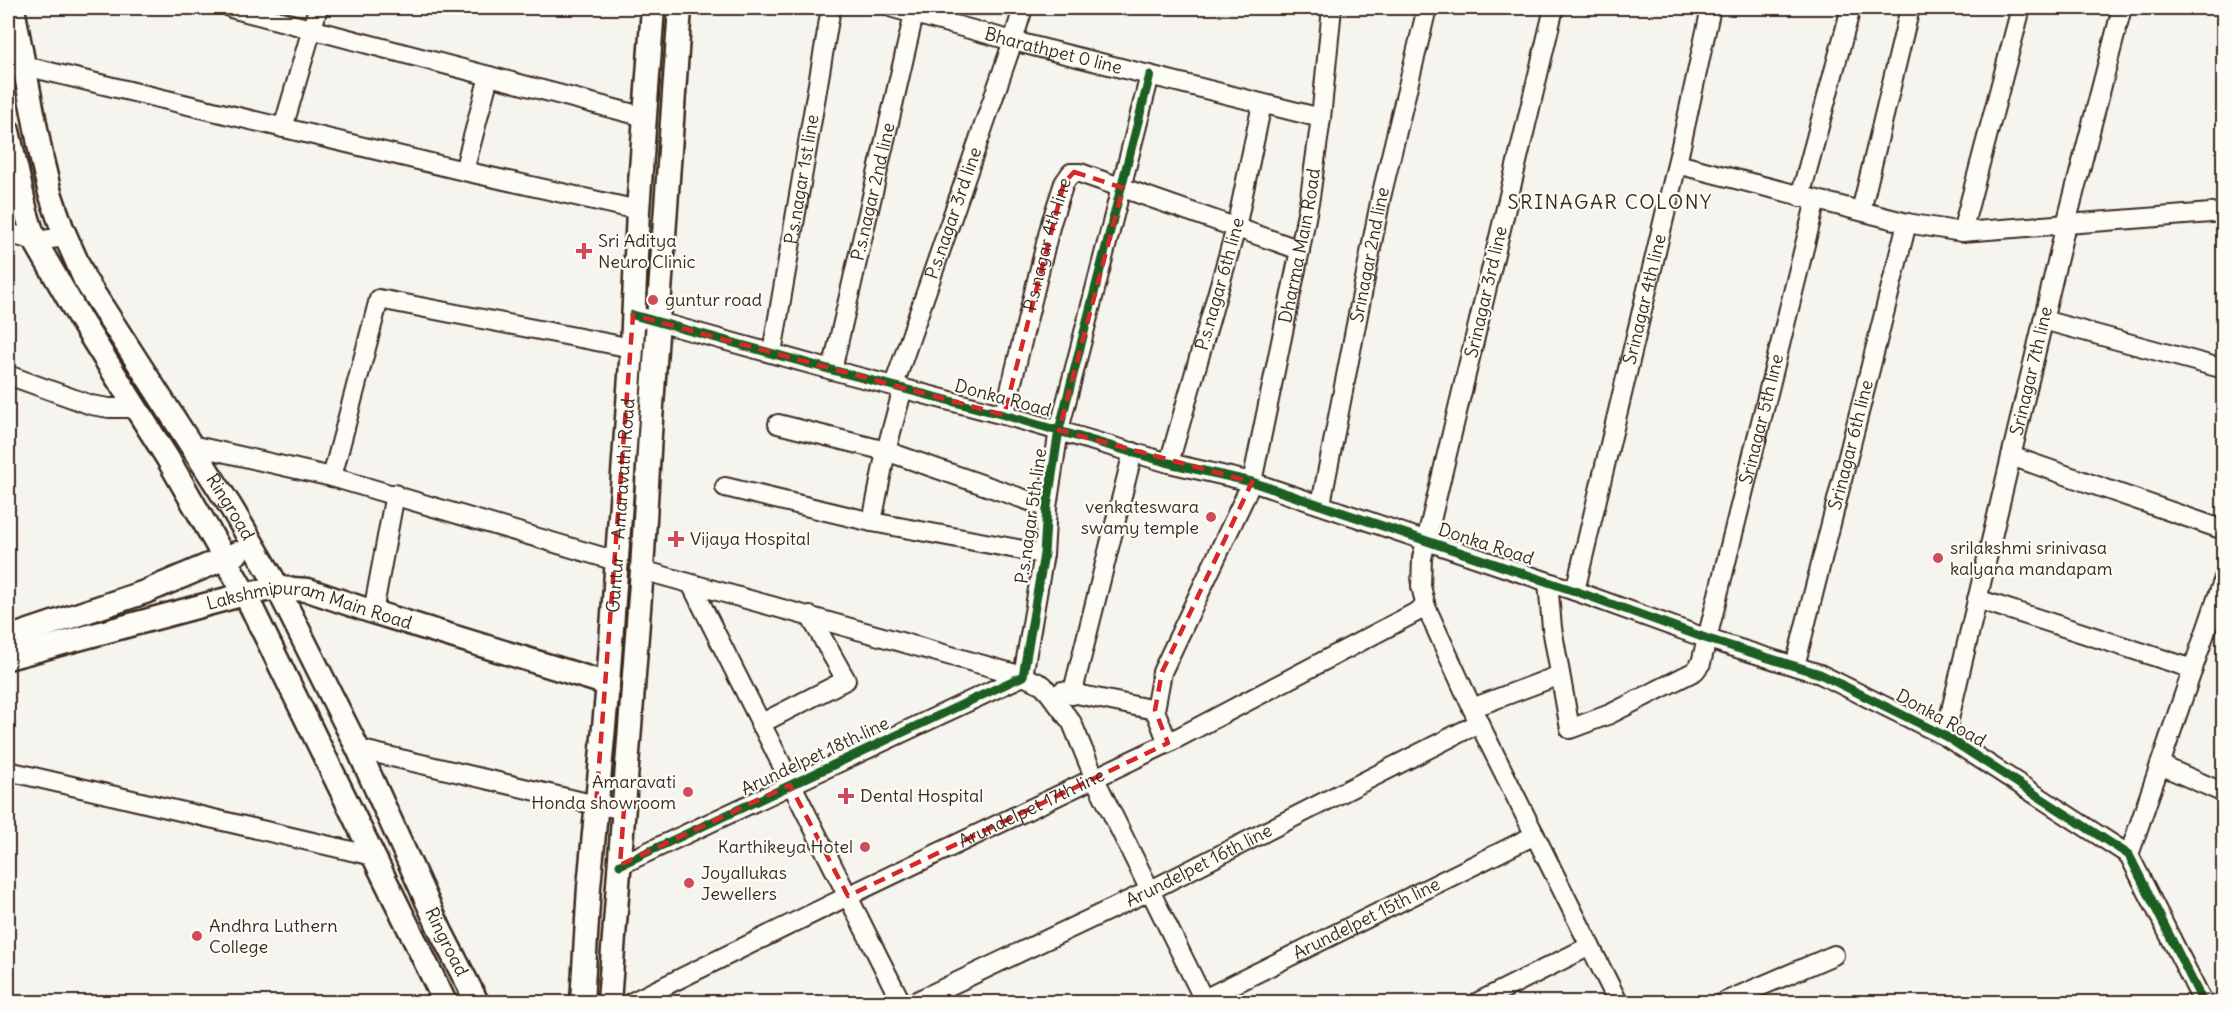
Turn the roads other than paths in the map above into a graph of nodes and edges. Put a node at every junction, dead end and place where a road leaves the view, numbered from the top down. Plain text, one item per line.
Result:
1 (14, 8) edge
2 (231, 8) edge
3 (318, 8) edge
4 (653, 8) edge
5 (680, 8) edge
6 (831, 8) edge
7 (893, 8) edge
8 (1023, 8) edge
9 (1332, 8) edge
10 (1427, 8) edge
11 (1554, 8) edge
12 (1712, 8) edge
13 (1851, 8) edge
14 (1911, 8) edge
15 (2021, 8) edge
16 (2122, 8) edge
17 (914, 14) junction
18 (311, 28) junction
19 (1013, 41) junction
20 (25, 66) junction
21 (1150, 75) junction
22 (489, 76) junction
23 (1262, 104) junction
24 (645, 117) junction
25 (1321, 118) junction
26 (283, 128) junction
27 (8, 130) edge
28 (1677, 165) junction
29 (464, 171) junction
30 (1122, 188) junction
31 (1808, 199) junction
32 (638, 210) junction
33 (1861, 211) junction
34 (2223, 212) edge
35 (1907, 223) junction
36 (2066, 224) junction
37 (1236, 228) junction
38 (1962, 232) junction
39 (8, 233) edge
40 (66, 237) junction
41 (34, 241) junction
42 (1300, 250) junction
43 (633, 315) junction
44 (658, 320) junction
45 (2043, 320) junction
46 (632, 348) junction
47 (772, 353) junction
48 (2223, 369) edge
49 (832, 370) junction
50 (8, 375) edge
51 (898, 387) junction
52 (136, 408) junction
53 (1004, 415) junction
54 (778, 424) dead end
55 (1059, 430) junction
56 (191, 445) junction
57 (886, 451) junction
58 (1133, 452) junction
59 (2011, 456) junction
60 (1169, 463) junction
61 (332, 477) junction
62 (1252, 482) junction
63 (724, 487) dead end
64 (395, 494) junction
65 (1321, 504) junction
66 (1047, 507) junction
67 (872, 522) junction
68 (2223, 530) edge
69 (1426, 542) junction
70 (254, 546) junction
71 (1044, 554) junction
72 (224, 558) junction
73 (616, 561) junction
74 (642, 570) junction
75 (2223, 578) edge
76 (1548, 582) junction
77 (691, 584) junction
78 (277, 588) junction
79 (1575, 591) junction
80 (245, 594) junction
81 (1977, 599) junction
82 (1426, 607) junction
83 (373, 612) junction
84 (810, 616) junction
85 (8, 638) edge
86 (1708, 639) junction
87 (8, 658) edge
88 (1795, 666) junction
89 (2193, 669) junction
90 (1560, 675) junction
91 (1023, 676) junction
92 (608, 684) junction
93 (1043, 685) junction
94 (1072, 695) junction
95 (1155, 710) junction
96 (1476, 716) junction
97 (760, 724) junction
98 (1945, 736) junction
99 (1168, 743) junction
100 (358, 749) junction
101 (2160, 765) junction
102 (8, 771) edge
103 (1095, 779) junction
104 (790, 785) junction
105 (2223, 793) edge
106 (596, 805) junction
107 (624, 809) junction
108 (1535, 835) junction
109 (373, 855) junction
110 (2129, 855) junction
111 (621, 865) junction
112 (1149, 891) junction
113 (848, 896) junction
114 (1590, 946) junction
115 (1834, 955) dead end
116 (1202, 1001) edge
117 (445, 1002) edge
118 (477, 1002) edge
119 (582, 1002) edge
120 (609, 1002) edge
121 (632, 1002) edge
122 (901, 1002) edge
123 (915, 1002) edge
124 (1478, 1002) edge
125 (1618, 1002) edge
126 (1724, 1002) edge
127 (2203, 1002) edge

1 - 20 main road, Ringroad
2 - 18 street
3 - 18 street
4 - 24 main road, Guntur - Amaravathi Road
5 - 44 main road, Guntur - Amaravathi Road
6 - 47 street, P.s.nagar 1st line
7 - 17 street, Bharathpet 0 line
8 - 19 street, P.s.nagar 3rd line
9 - 25 street, Dharma Main Road
10 - 65 street, Srinagar 2nd line
11 - 69 street, Srinagar 3rd line
12 - 28 street, Srinagar 4th line
13 - 31 street, Srinagar 5th line
14 - 33 street
15 - 38 street
16 - 36 street, Srinagar 7th line
17 - 19 street, Bharathpet 0 line
17 - 49 street, P.s.nagar 2nd line
18 - 22 street
18 - 26 street
19 - 21 street, Bharathpet 0 line
19 - 51 street, P.s.nagar 3rd line
20 - 26 street
20 - 40 main road, Ringroad
21 - 23 street, Bharathpet 0 line
21 - 30 street, P.s.nagar 5th line
22 - 24 street
22 - 29 street
23 - 25 street, Bharathpet 0 line
23 - 37 street, P.s.nagar 6th line
24 - 32 main road, Guntur - Amaravathi Road
25 - 42 street, Dharma Main Road
26 - 29 street
27 - 41 main road, Ringroad
28 - 31 street
28 - 79 street, Srinagar 4th line
29 - 32 street
30 - 37 street, P.s.nagar 4th line
30 - 53 street, P.s.nagar 4th line
30 - 55 street, P.s.nagar 5th line
31 - 33 street
31 - 86 street, Srinagar 5th line
32 - 43 main road, Guntur - Amaravathi Road
33 - 35 street
34 - 36 street
35 - 38 street
35 - 88 street, Srinagar 6th line
36 - 38 street
36 - 45 street, Srinagar 7th line
37 - 42 street, P.s.nagar 4th line
37 - 60 street, P.s.nagar 6th line
39 - 41 street
40 - 41 street
40 - 56 main road, Ringroad
41 - 52 main road, Ringroad
42 - 62 street, Dharma Main Road
43 - 44 street, Donka Road
43 - 46 main road, Guntur - Amaravathi Road
44 - 47 street, Donka Road
44 - 74 main road, Guntur - Amaravathi Road
45 - 48 street
45 - 59 street, Srinagar 7th line
46 - 61 street
46 - 73 main road, Guntur - Amaravathi Road
47 - 49 street, Donka Road
49 - 51 street, Donka Road
50 - 52 street
51 - 53 street, Donka Road
51 - 57 street, P.s.nagar 3rd line
52 - 72 main road, Ringroad
53 - 55 street, Donka Road
54 - 57 street
55 - 58 street, Donka Road
55 - 66 street, P.s.nagar 5th line
56 - 61 street
56 - 70 main road, Ringroad
57 - 66 street
57 - 67 street, P.s.nagar 3rd line
58 - 60 street, Donka Road
58 - 94 street
59 - 68 street
59 - 81 street, Srinagar 7th line
60 - 62 street, Donka Road
61 - 64 street
62 - 65 street, Donka Road
62 - 95 street, Dharma Main Road
63 - 67 street
64 - 73 street
64 - 83 street
65 - 69 street, Donka Road
66 - 71 street, P.s.nagar 5th line
67 - 71 street
69 - 76 street, Donka Road
69 - 82 street, Srinagar 3rd line
70 - 72 main road
70 - 78 main road, Ringroad
71 - 91 street, P.s.nagar 5th line
72 - 80 main road, Ringroad
72 - 85 main road
73 - 92 main road, Guntur - Amaravathi Road
74 - 77 street
74 - 107 main road, Guntur - Amaravathi Road
75 - 89 street
76 - 79 street, Donka Road
76 - 90 street
77 - 84 street
77 - 97 street
78 - 80 main road, Lakshmipuram Main Road
78 - 83 main road, Lakshmipuram Main Road
78 - 100 main road, Ringroad
79 - 86 street, Donka Road
80 - 87 main road, Lakshmipuram Main Road
80 - 109 main road, Ringroad
81 - 89 street
81 - 98 street, Srinagar 7th line
82 - 96 street, Srinagar 3rd line
82 - 99 street, Arundelpet 17th line
83 - 92 main road, Lakshmipuram Main Road
84 - 91 street
84 - 97 street
86 - 88 street, Donka Road
86 - 90 street, Srinagar 5th line
88 - 98 street, Donka Road
89 - 101 street
90 - 96 street, Arundelpet 16th line
91 - 93 street
91 - 104 street, Arundelpet 18th line
92 - 106 main road, Guntur - Amaravathi Road
93 - 94 street
93 - 103 street
94 - 95 street
95 - 99 street
96 - 108 street, Srinagar 3rd line
96 - 112 street, Arundelpet 16th line
97 - 104 street
98 - 110 street, Donka Road
99 - 103 street, Arundelpet 17th line
100 - 106 street
100 - 118 main road, Ringroad
101 - 105 street
101 - 110 street
102 - 109 street
103 - 112 street
103 - 113 street, Arundelpet 17th line
104 - 111 street, Arundelpet 18th line
104 - 113 street
106 - 107 street
106 - 119 main road, Guntur - Amaravathi Road
107 - 111 main road, Guntur - Amaravathi Road
108 - 114 street, Srinagar 3rd line
108 - 116 street, Arundelpet 15th line
109 - 117 main road, Ringroad
110 - 127 street
111 - 120 main road, Guntur - Amaravathi Road
112 - 116 street
112 - 123 street, Arundelpet 16th line
113 - 121 street, Arundelpet 17th line
113 - 122 street
114 - 124 street
114 - 125 street, Srinagar 3rd line
115 - 126 street

